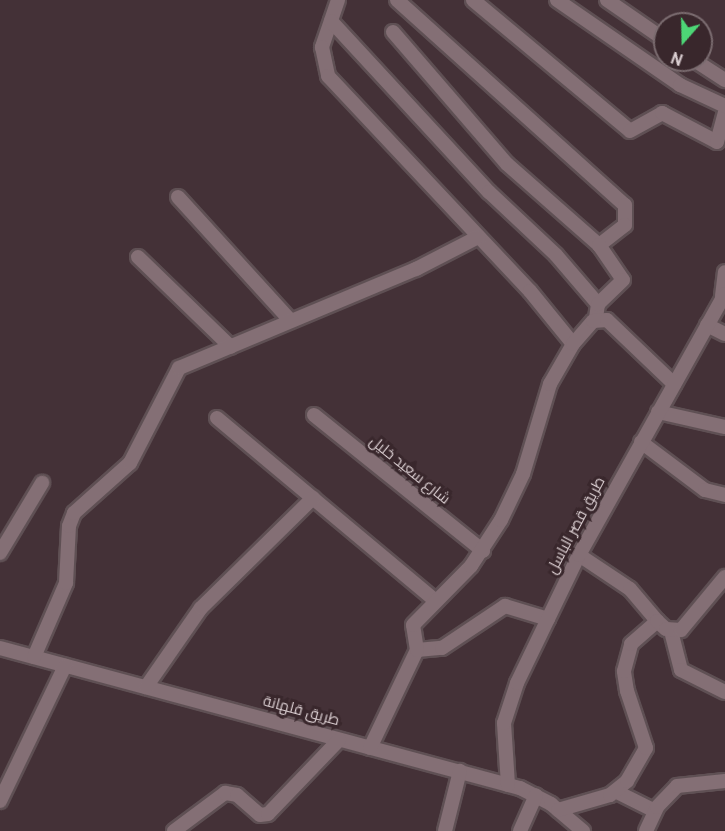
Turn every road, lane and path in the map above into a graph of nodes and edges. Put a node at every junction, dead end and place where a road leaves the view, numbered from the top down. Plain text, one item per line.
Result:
1 (338, 0) edge
2 (397, 0) edge
3 (473, 0) edge
4 (557, 0) edge
5 (607, 0) edge
6 (331, 21) junction
7 (393, 32) dead end
8 (653, 32) edge
9 (725, 106) edge
10 (725, 113) edge
11 (178, 197) dead end
12 (478, 237) junction
13 (599, 245) junction
14 (138, 257) dead end
15 (725, 272) edge
16 (723, 300) edge
17 (598, 304) junction
18 (596, 319) junction
19 (290, 320) junction
20 (707, 326) junction
21 (725, 333) edge
22 (573, 344) junction
23 (231, 347) junction
24 (674, 384) junction
25 (658, 412) junction
26 (314, 416) dead end
27 (217, 418) dead end
28 (725, 428) edge
29 (641, 442) junction
30 (42, 483) dead end
31 (725, 495) edge
32 (313, 498) junction
33 (483, 552) junction
34 (0, 553) edge
35 (579, 555) junction
36 (725, 577) edge
37 (436, 601) junction
38 (548, 619) junction
39 (657, 621) junction
40 (671, 631) junction
41 (0, 648) edge
42 (417, 650) junction
43 (34, 657) junction
44 (65, 666) junction
45 (146, 687) junction
46 (725, 692) edge
47 (339, 740) junction
48 (370, 748) junction
49 (460, 771) junction
50 (725, 781) edge
51 (508, 785) junction
52 (617, 792) junction
53 (536, 795) junction
54 (0, 801) edge
55 (558, 810) junction
56 (655, 811) junction
57 (651, 829) edge
58 (174, 831) edge
59 (445, 831) edge
60 (520, 831) edge
61 (583, 831) edge

1 - 6 street
2 - 13 street
3 - 10 street
4 - 9 street
5 - 8 street
6 - 12 street
6 - 17 street
7 - 13 street
11 - 19 street
12 - 19 street
12 - 22 street
13 - 17 street
14 - 23 street
15 - 16 street, طريق قصر الباسل
16 - 20 street, طريق قصر الباسل
17 - 18 street
18 - 22 street
18 - 24 street
19 - 23 street
20 - 21 street
20 - 24 street, طريق قصر الباسل
22 - 33 street
23 - 43 street
24 - 25 street, طريق قصر الباسل
25 - 28 street
25 - 29 street, طريق قصر الباسل
26 - 33 street, شارع سعيد خليل
27 - 32 street
29 - 31 street
29 - 35 street, طريق قصر الباسل
30 - 34 street
32 - 37 street
32 - 45 street
33 - 37 street
35 - 38 street, طريق قصر الباسل
35 - 39 street
36 - 40 street
37 - 42 street
38 - 42 street
38 - 51 street, طريق قصر الباسل
39 - 40 street
39 - 52 street
40 - 46 street
41 - 43 street, طريق قلهانة
42 - 48 street
43 - 44 street, طريق قلهانة
44 - 45 street, طريق قلهانة
44 - 54 street
45 - 47 street, طريق قلهانة
47 - 48 street, طريق قلهانة
47 - 58 street
48 - 49 street, طريق قلهانة
49 - 51 street, طريق قلهانة
49 - 59 street
50 - 56 street
51 - 53 street, طريق قلهانة
52 - 55 street
52 - 56 street
53 - 55 street, طريق قلهانة
53 - 60 street
55 - 61 street, طريق قلهانة
56 - 57 street

